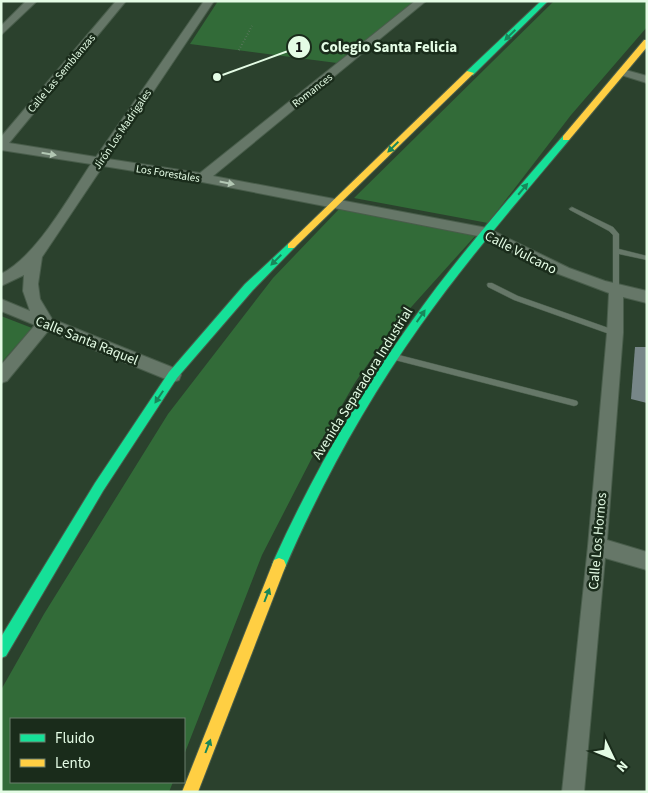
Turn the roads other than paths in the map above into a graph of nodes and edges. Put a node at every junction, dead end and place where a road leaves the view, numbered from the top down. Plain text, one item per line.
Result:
1 (32, 1) edge
2 (121, 1) edge
3 (209, 1) edge
4 (421, 1) edge
5 (545, 1) edge
6 (1, 32) edge
7 (647, 42) edge
8 (622, 72) junction
9 (647, 80) edge
10 (1, 145) edge
11 (100, 162) junction
12 (202, 178) junction
13 (334, 203) junction
14 (572, 209) dead end
15 (486, 233) junction
16 (616, 252) junction
17 (35, 256) junction
18 (647, 258) edge
19 (1, 281) edge
20 (490, 285) dead end
21 (616, 290) junction
22 (647, 297) edge
23 (1, 306) edge
24 (46, 323) junction
25 (615, 333) junction
26 (393, 357) junction
27 (174, 375) junction
28 (1, 376) edge
29 (574, 403) dead end
30 (597, 546) junction
31 (647, 561) edge
32 (6, 631) edge
33 (1, 651) edge
34 (190, 792) edge
35 (573, 792) edge

1 - 6 street
2 - 10 street, Calle Las Semblanzas
3 - 11 street, Jirón Los Madrigales
4 - 12 street, Romances
5 -> 13 main road
7 - 8 main road, Avenida Separadora Industrial
8 - 9 street
15 -> 8 main road, Avenida Separadora Industrial
10 -> 11 street, Los Forestales
11 - 12 street, Los Forestales
11 - 17 street, Jirón Los Madrigales
12 -> 13 street, Los Forestales
13 - 15 street, Calle Vulcano
13 -> 27 main road
14 - 16 lane
15 - 21 street, Calle Vulcano
26 -> 15 main road, Avenida Separadora Industrial
16 - 18 lane
16 - 21 lane
17 - 19 street, Jirón Los Madrigales
17 - 24 street, Jirón Los Madrigales
20 - 25 lane
21 - 22 street, Calle Vulcano
21 - 25 street, Calle Los Hornos
23 - 24 street, Calle Santa Raquel
24 - 27 street, Calle Santa Raquel
24 - 28 street
25 - 30 street, Calle Los Hornos
26 - 29 lane
34 -> 26 main road, Avenida Separadora Industrial
27 -> 32 main road
30 - 31 street
30 - 35 street, Calle Los Hornos
32 - 33 main road

